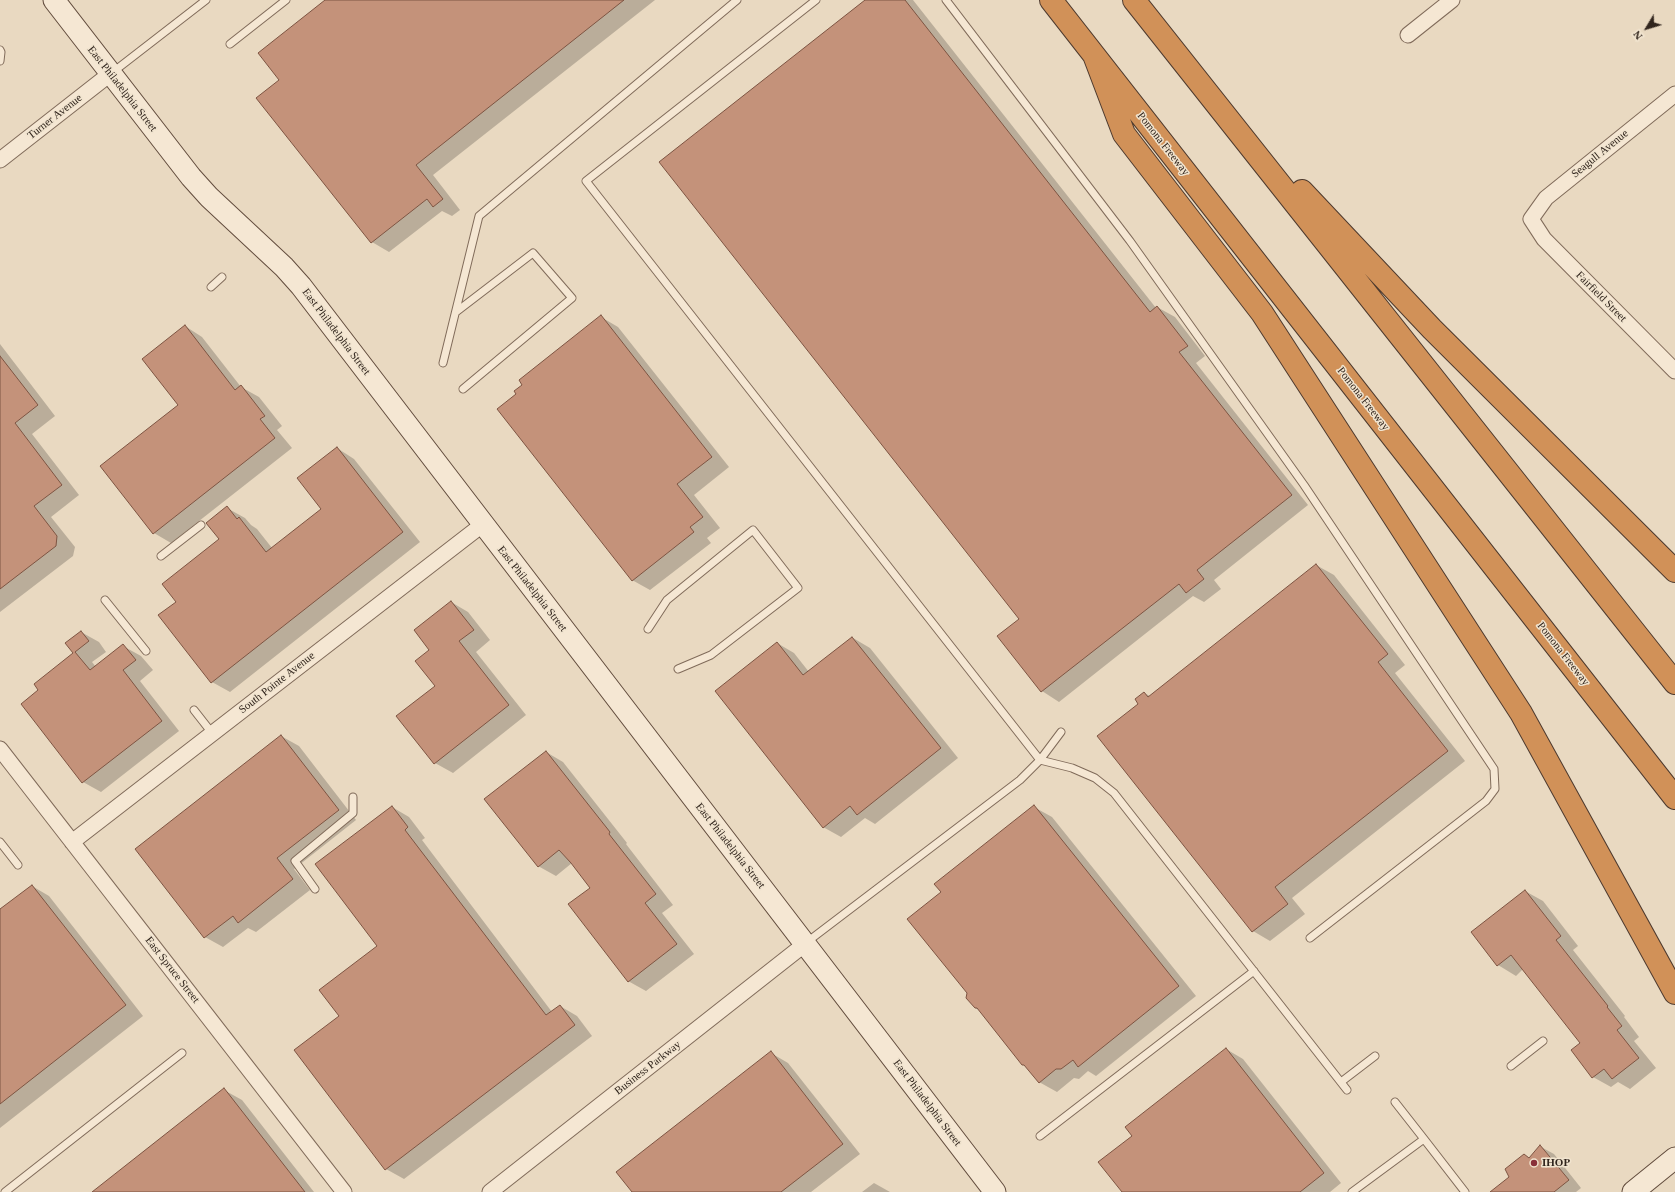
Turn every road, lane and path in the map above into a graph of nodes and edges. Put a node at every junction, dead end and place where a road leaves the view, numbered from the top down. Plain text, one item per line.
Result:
1 (54, 0) edge
2 (206, 0) edge
3 (286, 0) edge
4 (737, 0) edge
5 (816, 0) edge
6 (946, 0) edge
7 (1051, 0) edge
8 (1134, 0) edge
9 (1452, 0) edge
10 (1408, 35) dead end
11 (230, 44) dead end
12 (0, 50) edge
13 (1094, 55) junction
14 (0, 61) edge
15 (110, 74) junction
16 (1197, 80) junction
17 (1675, 94) edge
18 (0, 160) edge
19 (1531, 219) joint
20 (222, 277) dead end
21 (211, 287) dead end
22 (456, 312) junction
23 (1672, 362) edge
24 (444, 363) dead end
25 (464, 389) dead end
26 (200, 525) dead end
27 (482, 525) junction
28 (161, 556) dead end
29 (1675, 571) edge
30 (105, 600) dead end
31 (648, 629) dead end
32 (146, 651) dead end
33 (678, 669) dead end
34 (1675, 683) edge
35 (194, 710) dead end
36 (1061, 732) dead end
37 (212, 733) junction
38 (0, 749) edge
39 (1040, 760) junction
40 (353, 797) dead end
41 (1675, 798) edge
42 (0, 842) edge
43 (72, 842) junction
44 (18, 865) dead end
45 (315, 889) dead end
46 (1310, 938) dead end
47 (806, 944) junction
48 (1254, 971) junction
49 (1675, 993) edge
50 (1543, 1041) dead end
51 (182, 1053) dead end
52 (1375, 1056) dead end
53 (1511, 1066) dead end
54 (1341, 1082) junction
55 (1347, 1090) dead end
56 (1395, 1102) dead end
57 (1040, 1136) dead end
58 (1424, 1139) junction
59 (1675, 1158) edge
60 (1636, 1190) edge
61 (5, 1192) edge
62 (344, 1192) edge
63 (490, 1192) edge
64 (995, 1192) edge
65 (1352, 1192) edge
66 (1465, 1192) edge

1 - 15 street, East Philadelphia Street
2 - 15 lane
3 - 11 lane
4 - 22 lane
5 - 39 lane
6 - 46 lane
7 - 13 highway, Pomona Freeway
8 - 16 highway
9 - 10 street
12 - 14 lane
13 - 41 highway, Pomona Freeway
13 - 49 highway
15 - 18 street, Turner Avenue
15 - 27 street, East Philadelphia Street
16 - 29 highway
16 - 34 highway
17 - 19 street, Seagull Avenue
19 - 23 street, Fairfield Street
20 - 21 lane
22 - 24 lane
22 - 25 lane
26 - 28 lane
27 - 37 street, South Pointe Avenue
27 - 47 street, East Philadelphia Street
30 - 32 lane
31 - 33 lane
35 - 37 lane
36 - 39 lane
37 - 43 street, South Pointe Avenue
38 - 43 street, East Spruce Street
39 - 47 lane
39 - 48 lane
40 - 45 lane
42 - 44 lane
43 - 62 street, East Spruce Street
47 - 63 street, Business Parkway
47 - 64 street, East Philadelphia Street
48 - 54 lane
48 - 57 lane
50 - 53 lane
51 - 61 lane
52 - 54 lane
54 - 55 lane
56 - 58 lane
58 - 65 lane
58 - 66 lane
59 - 60 street

